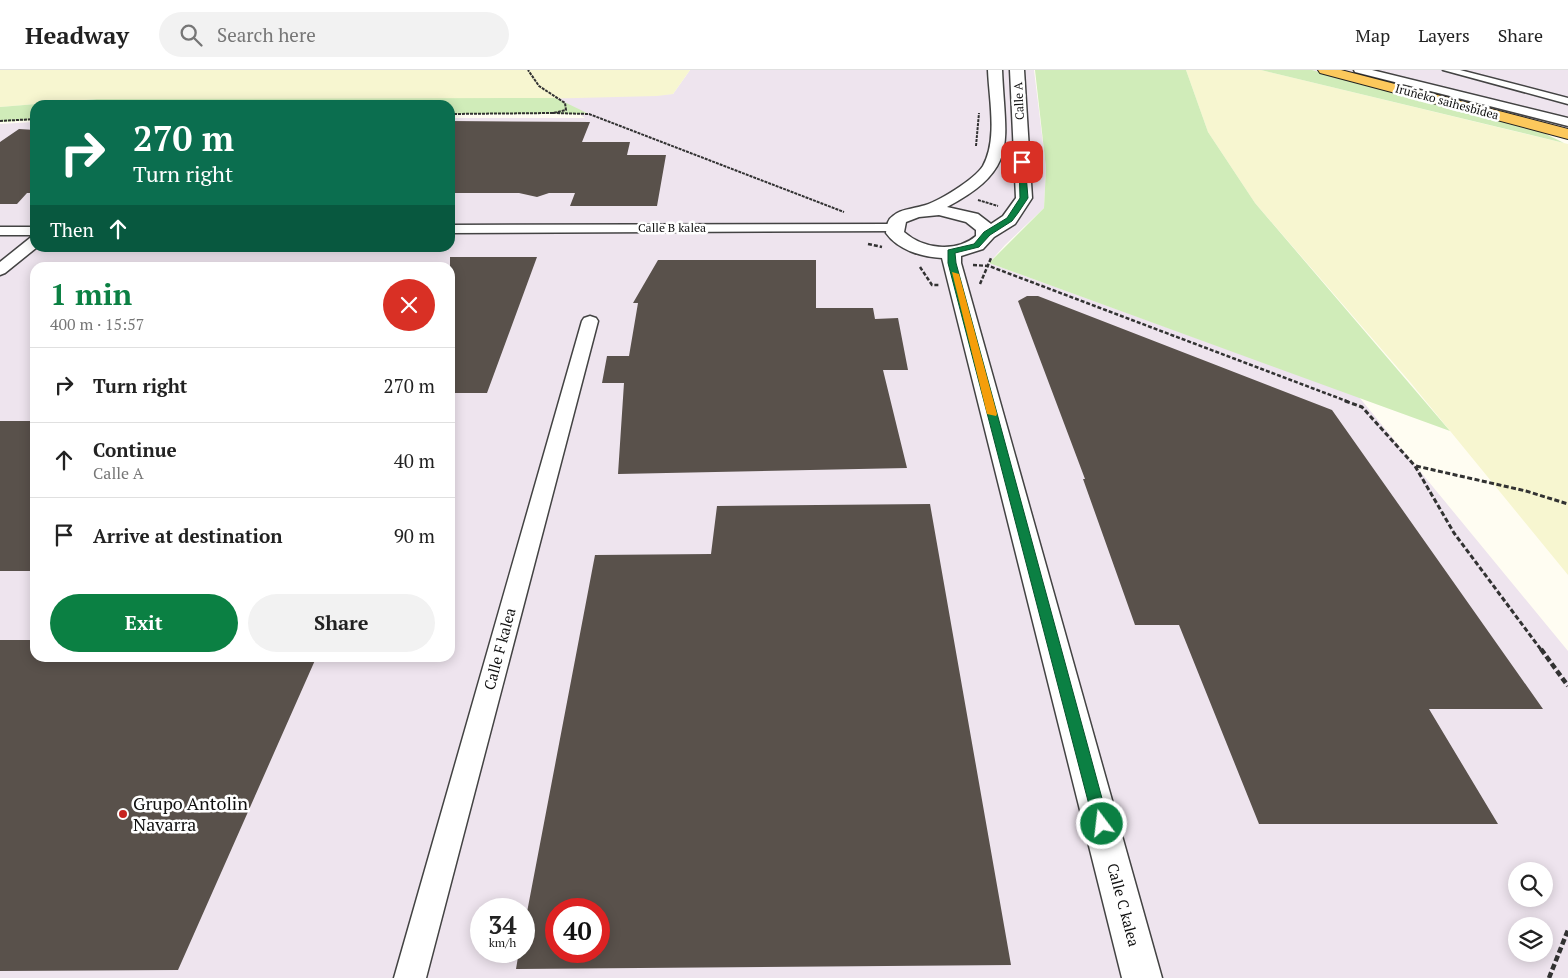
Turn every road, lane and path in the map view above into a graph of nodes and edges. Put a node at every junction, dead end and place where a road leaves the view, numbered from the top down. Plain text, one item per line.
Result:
1 (528, 70) edge
2 (995, 70) edge
3 (1017, 70) edge
4 (1325, 70) edge
5 (1351, 70) edge
6 (1359, 70) edge
7 (1448, 70) edge
8 (1568, 101) edge
9 (980, 110) dead end
10 (552, 113) junction
11 (455, 114) edge
12 (30, 119) edge
13 (0, 121) edge
14 (1568, 122) edge
15 (1568, 126) edge
16 (1568, 134) edge
17 (976, 150) dead end
18 (956, 194) junction
19 (927, 211) junction
20 (1016, 212) junction
21 (860, 227) junction
22 (894, 228) junction
23 (455, 229) edge
24 (30, 231) edge
25 (0, 232) edge
26 (986, 234) junction
27 (862, 242) dead end
28 (30, 245) edge
29 (888, 248) dead end
30 (917, 264) dead end
31 (954, 267) junction
32 (0, 270) edge
33 (590, 321) dead end
34 (1415, 466) junction
35 (1568, 504) edge
36 (1568, 686) edge
37 (1568, 930) edge
38 (410, 978) edge
39 (1142, 978) edge
40 (1549, 978) edge

1 - 10 path
2 - 18 street, Calle A
3 - 20 street, Calle A
4 - 16 highway, Iruñeko saihesbidea
5 - 15 highway, Iruñeko saihesbidea
6 - 14 street
7 - 8 street
9 - 17 path
10 - 11 path
10 - 21 path
12 - 13 path
18 - 19 street, Calle A
18 - 20 path
19 - 22 street
19 - 26 street
20 - 26 street
21 - 22 street, Calle B kalea
21 - 23 street, Calle B kalea
22 - 31 street
24 - 25 street
26 - 31 street
27 - 29 path
28 - 32 street
30 - 31 path
31 - 34 path
31 - 39 street, Calle C kalea
33 - 38 street, Calle F kalea
34 - 35 path
34 - 36 path
37 - 40 path

